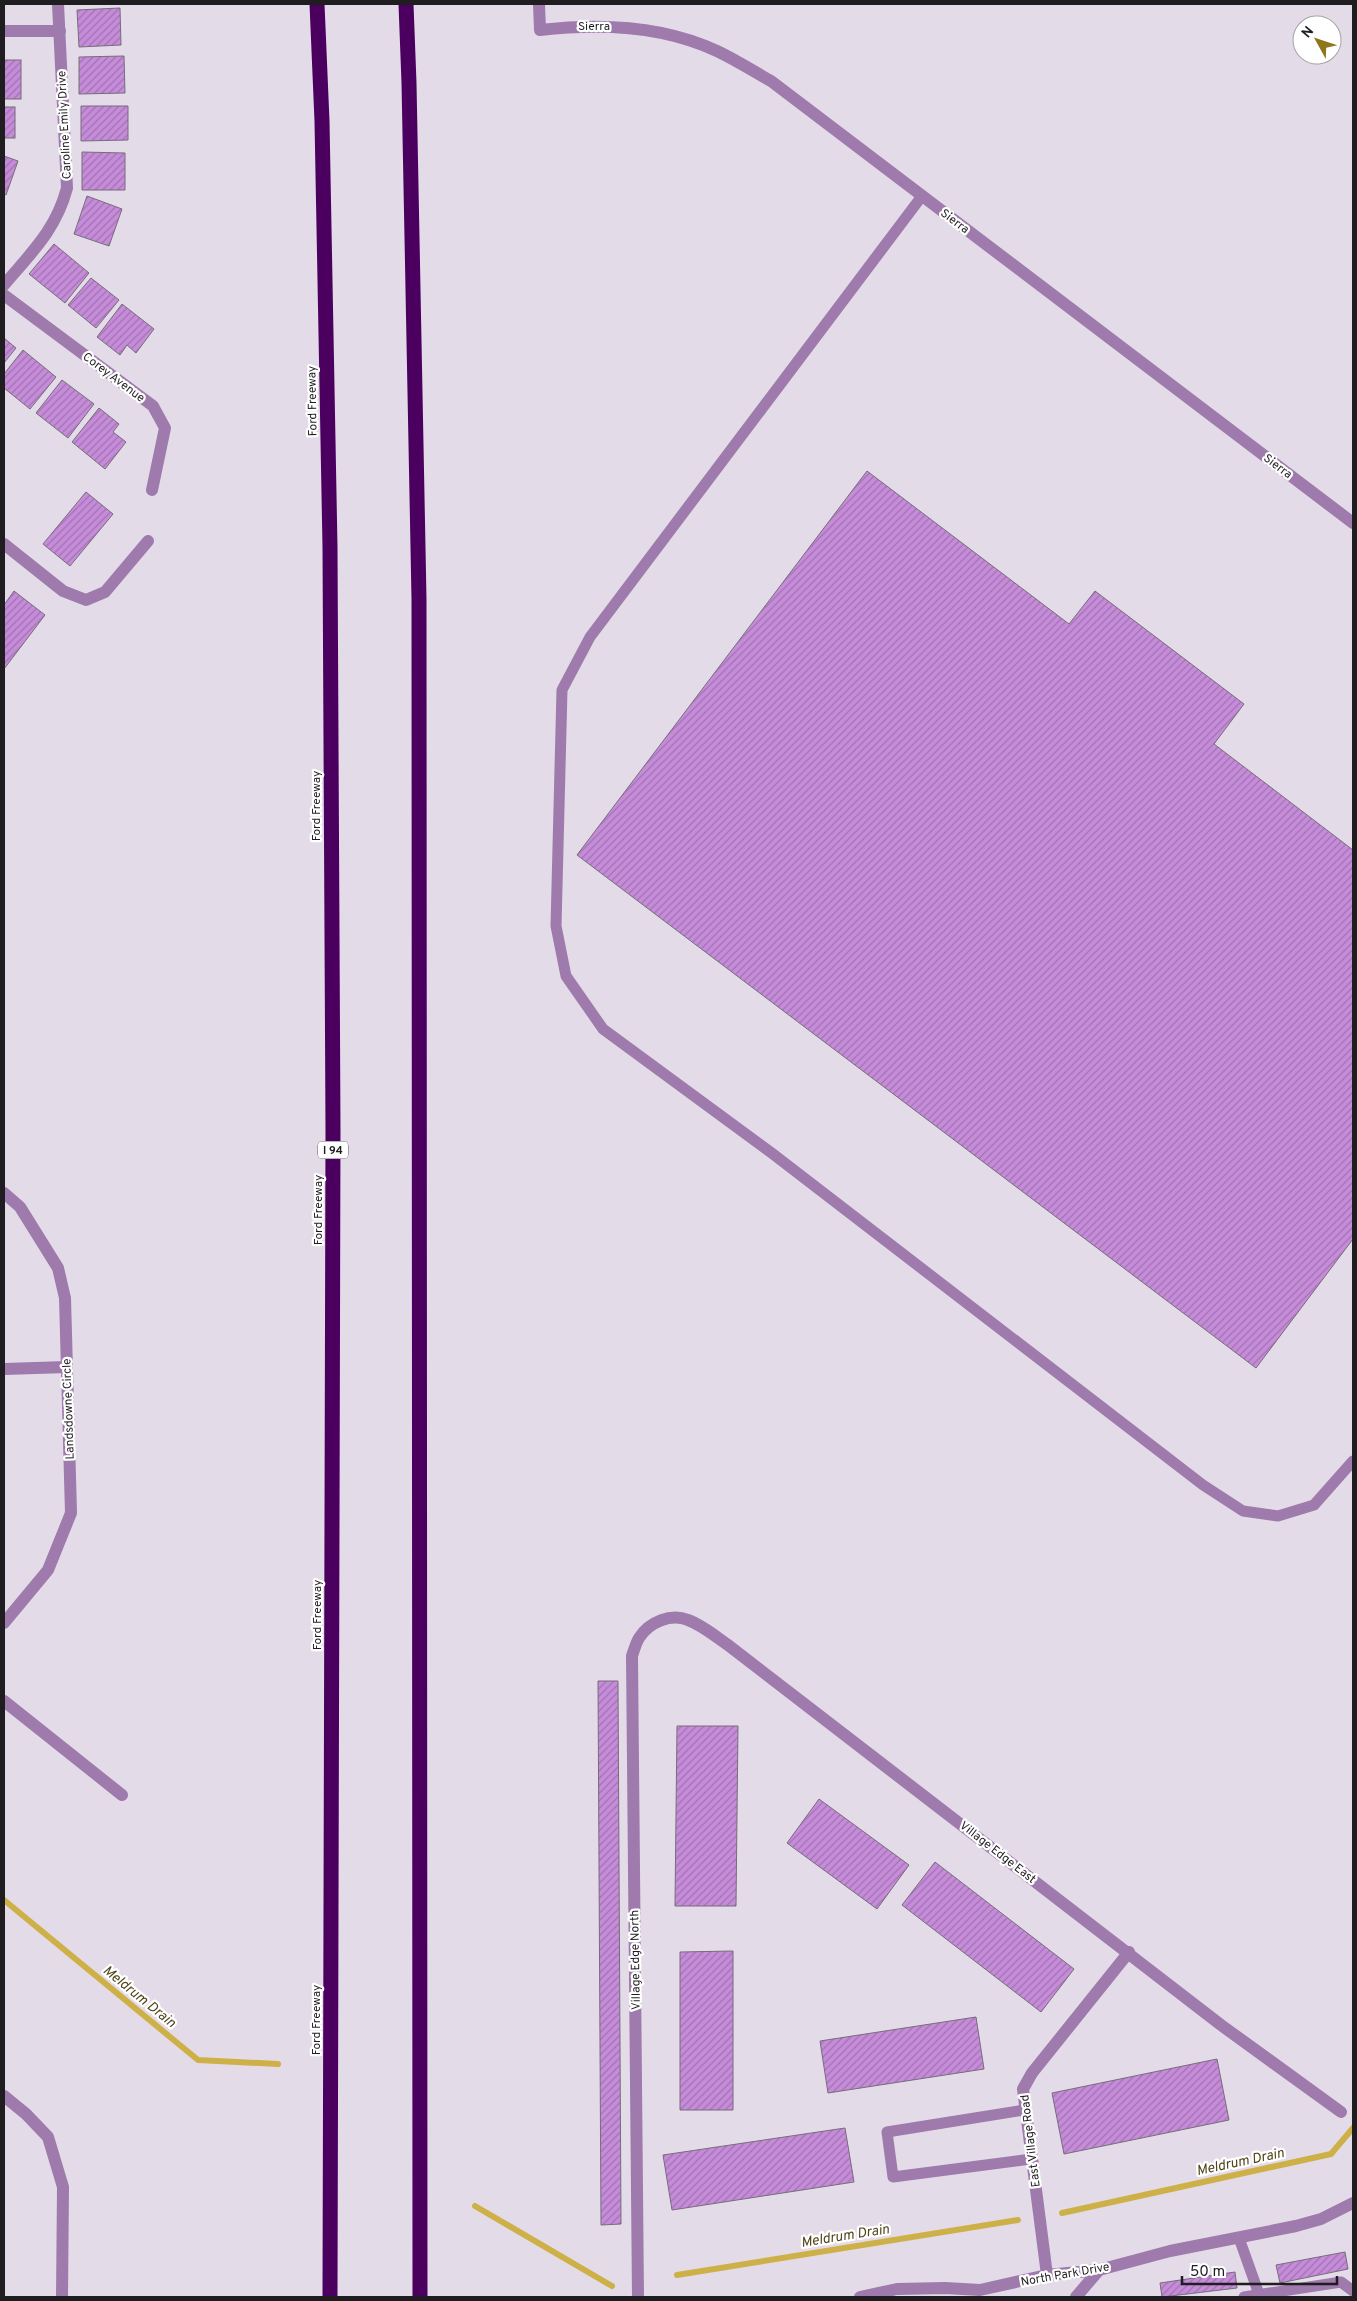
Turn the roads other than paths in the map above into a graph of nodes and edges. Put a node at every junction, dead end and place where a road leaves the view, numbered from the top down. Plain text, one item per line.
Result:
1 (58, 4) edge
2 (317, 4) edge
3 (406, 4) edge
4 (539, 4) edge
5 (4, 31) edge
6 (60, 31) junction
7 (922, 196) junction
8 (4, 285) edge
9 (4, 295) edge
10 (152, 490) dead end
11 (1353, 523) edge
12 (148, 541) dead end
13 (4, 544) edge
14 (4, 1193) edge
15 (67, 1367) junction
16 (4, 1369) edge
17 (1353, 1461) edge
18 (4, 1623) edge
19 (648, 1627) joint
20 (4, 1701) edge
21 (122, 1795) dead end
22 (1129, 1952) junction
23 (4, 2096) edge
24 (1024, 2110) junction
25 (1340, 2112) dead end
26 (1031, 2159) junction
27 (1353, 2203) edge
28 (1239, 2238) junction
29 (1099, 2270) junction
30 (1047, 2275) junction
31 (1353, 2291) edge
32 (986, 2294) edge
33 (1260, 2296) edge
34 (62, 2297) edge
35 (330, 2297) edge
36 (420, 2297) edge
37 (638, 2297) edge
38 (860, 2297) edge
39 (1076, 2297) edge
40 (1244, 2297) edge

1 - 6 street, Caroline Emily Drive
2 - 35 highway, Ford Freeway / I 94
3 - 36 highway
4 - 7 street, Sierra
5 - 6 street
6 - 8 street, Caroline Emily Drive
7 - 11 street, Sierra
7 - 17 lane
9 - 10 street, Corey Avenue
12 - 13 street
14 - 15 street, Landsdowne Circle
15 - 16 street
15 - 18 street, Landsdowne Circle
19 - 22 street, Village Edge East
19 - 37 street, Village Edge North
20 - 21 street
22 - 24 street, East Village Road
22 - 25 street, Village Edge East
23 - 34 street
24 - 26 street, East Village Road
24 - 26 lane
26 - 30 street, East Village Road
27 - 28 street, North Park Drive
28 - 29 street, North Park Drive
28 - 33 lane
29 - 30 street, North Park Drive
29 - 39 street
30 - 32 street, North Park Drive
31 - 33 lane
32 - 38 street, North Park Drive
33 - 40 lane

